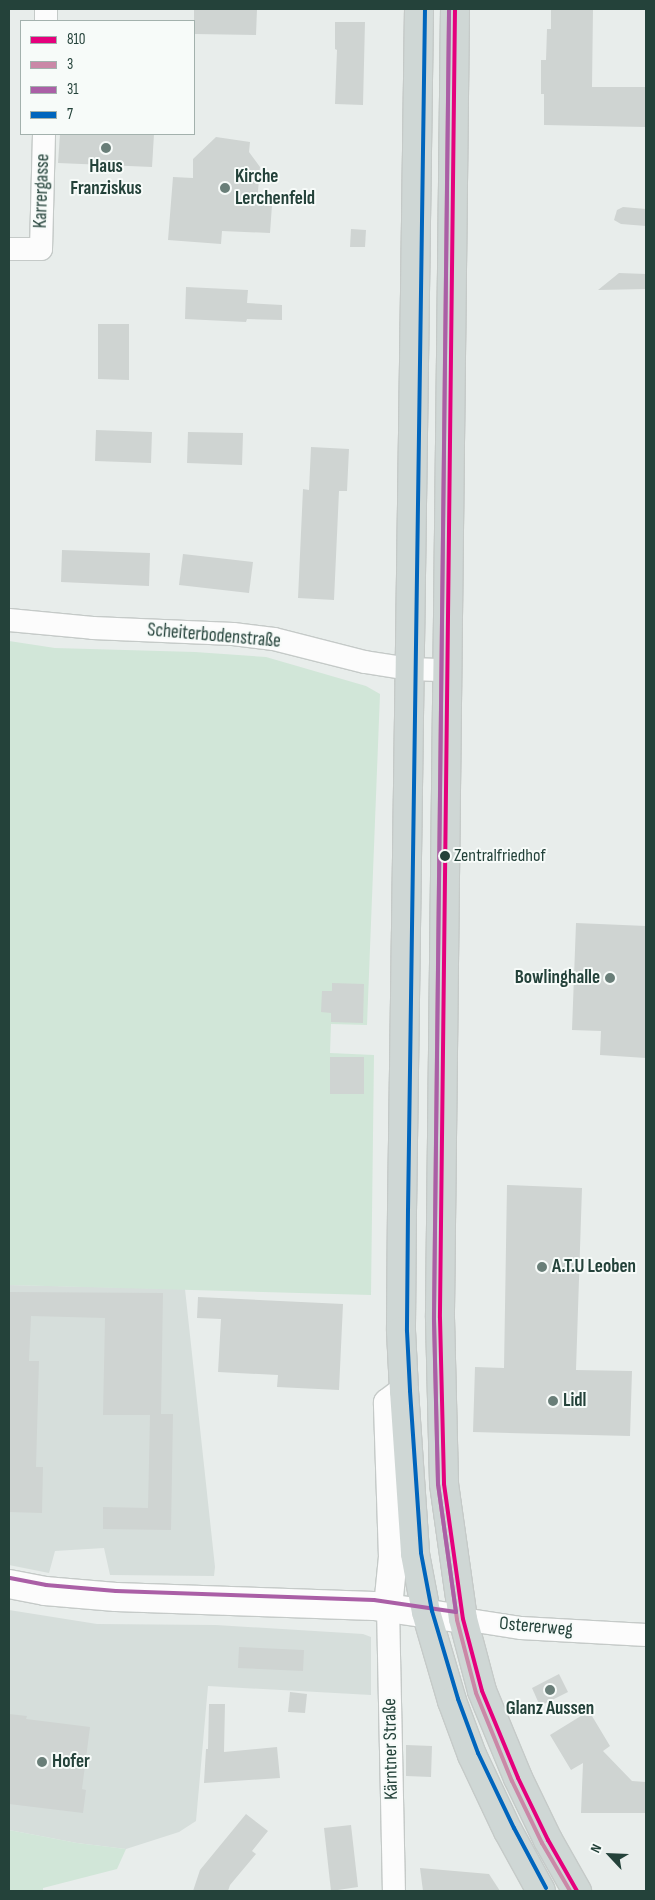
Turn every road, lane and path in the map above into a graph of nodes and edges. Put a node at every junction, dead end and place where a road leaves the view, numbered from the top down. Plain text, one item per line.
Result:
1 (419, 9) edge
2 (455, 9) edge
3 (44, 135) edge
4 (9, 249) edge
5 (9, 620) edge
6 (410, 669) junction
7 (447, 670) junction
8 (404, 1391) junction
9 (9, 1584) edge
10 (388, 1607) junction
11 (426, 1612) junction
12 (463, 1619) junction
13 (646, 1635) edge
14 (394, 1891) edge
15 (541, 1891) edge
16 (577, 1891) edge

1 - 6 main road
2 - 7 main road
3 - 4 street, Karrergasse
5 - 6 street, Scheiterbodenstraße
6 - 7 street, Scheiterbodenstraße
6 - 8 main road
7 - 12 main road
8 - 10 main road
8 - 11 main road
9 - 10 main road, Ostererweg
10 - 11 main road, Ostererweg
10 - 14 street, Kärntner Straße
11 - 12 main road, Ostererweg
11 - 15 main road
12 - 13 street, Ostererweg
12 - 16 main road

